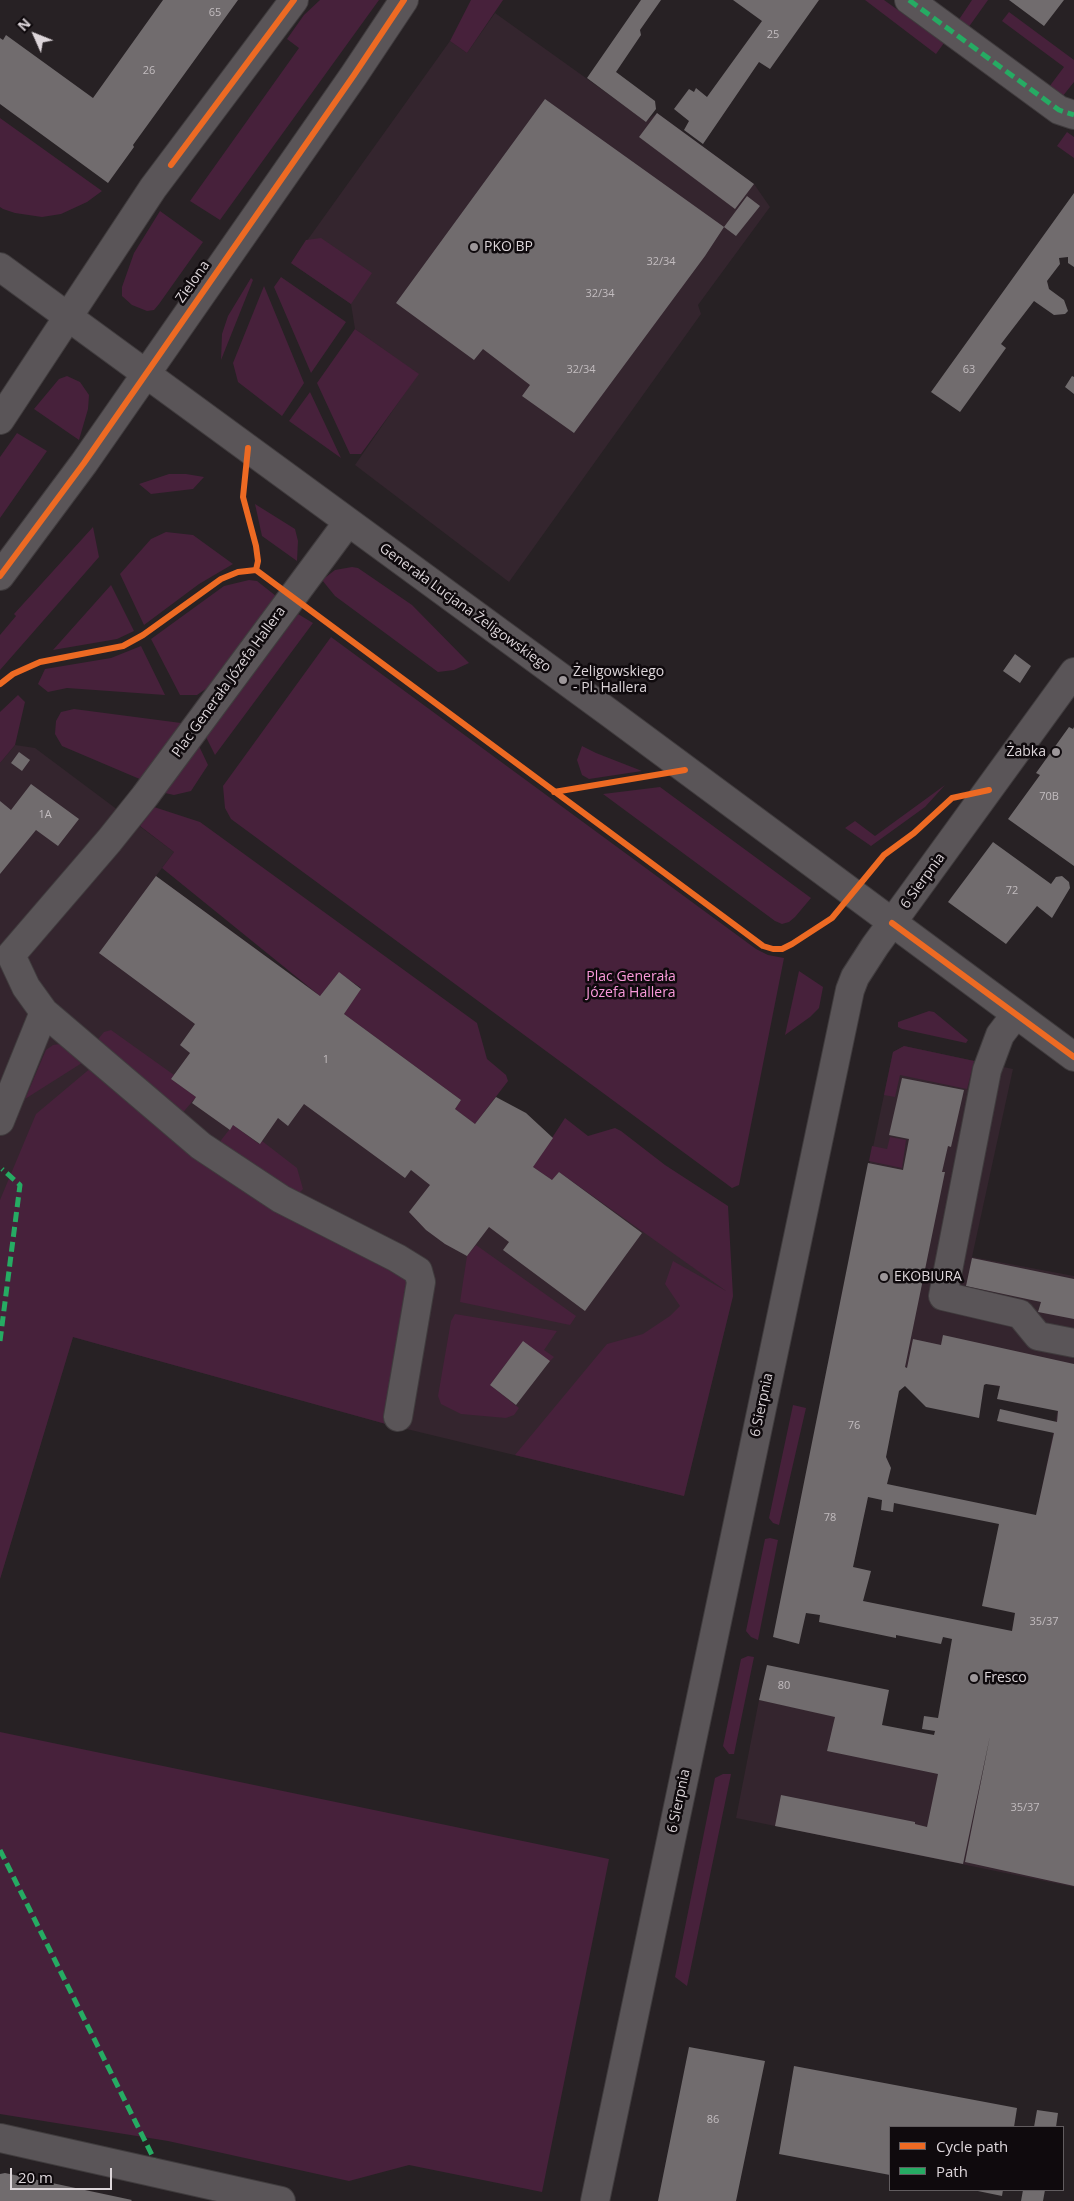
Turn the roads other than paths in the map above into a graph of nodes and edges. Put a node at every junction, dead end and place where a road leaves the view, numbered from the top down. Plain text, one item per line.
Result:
1 (294, 0) edge
2 (404, 0) edge
3 (909, 0) edge
4 (1074, 115) edge
5 (0, 268) edge
6 (67, 317) junction
7 (145, 373) junction
8 (0, 420) edge
9 (348, 522) junction
10 (0, 576) edge
11 (1074, 672) edge
12 (892, 923) junction
13 (6, 961) edge
14 (44, 1012) junction
15 (1016, 1014) junction
16 (1074, 1057) edge
17 (0, 1121) edge
18 (1074, 1343) edge
19 (398, 1417) dead end
20 (0, 2138) edge
21 (211, 2193) edge
22 (281, 2201) edge
23 (595, 2201) edge

1 - 6 street
2 - 7 street, Zielona
3 - 4 street
5 - 6 street, Generała Lucjana Żeligowskiego
6 - 7 street, Generała Lucjana Żeligowskiego
6 - 8 street
7 - 9 street, Generała Lucjana Żeligowskiego
7 - 10 street, Zielona
9 - 12 street, Generała Lucjana Żeligowskiego
9 - 13 street, Plac Generała Józefa Hallera
11 - 12 street, 6 Sierpnia
12 - 15 street, Generała Lucjana Żeligowskiego
12 - 23 street, 6 Sierpnia
13 - 14 street
14 - 17 street
14 - 19 street
15 - 16 street, Generała Lucjana Żeligowskiego
15 - 18 street
20 - 21 street
21 - 22 street

